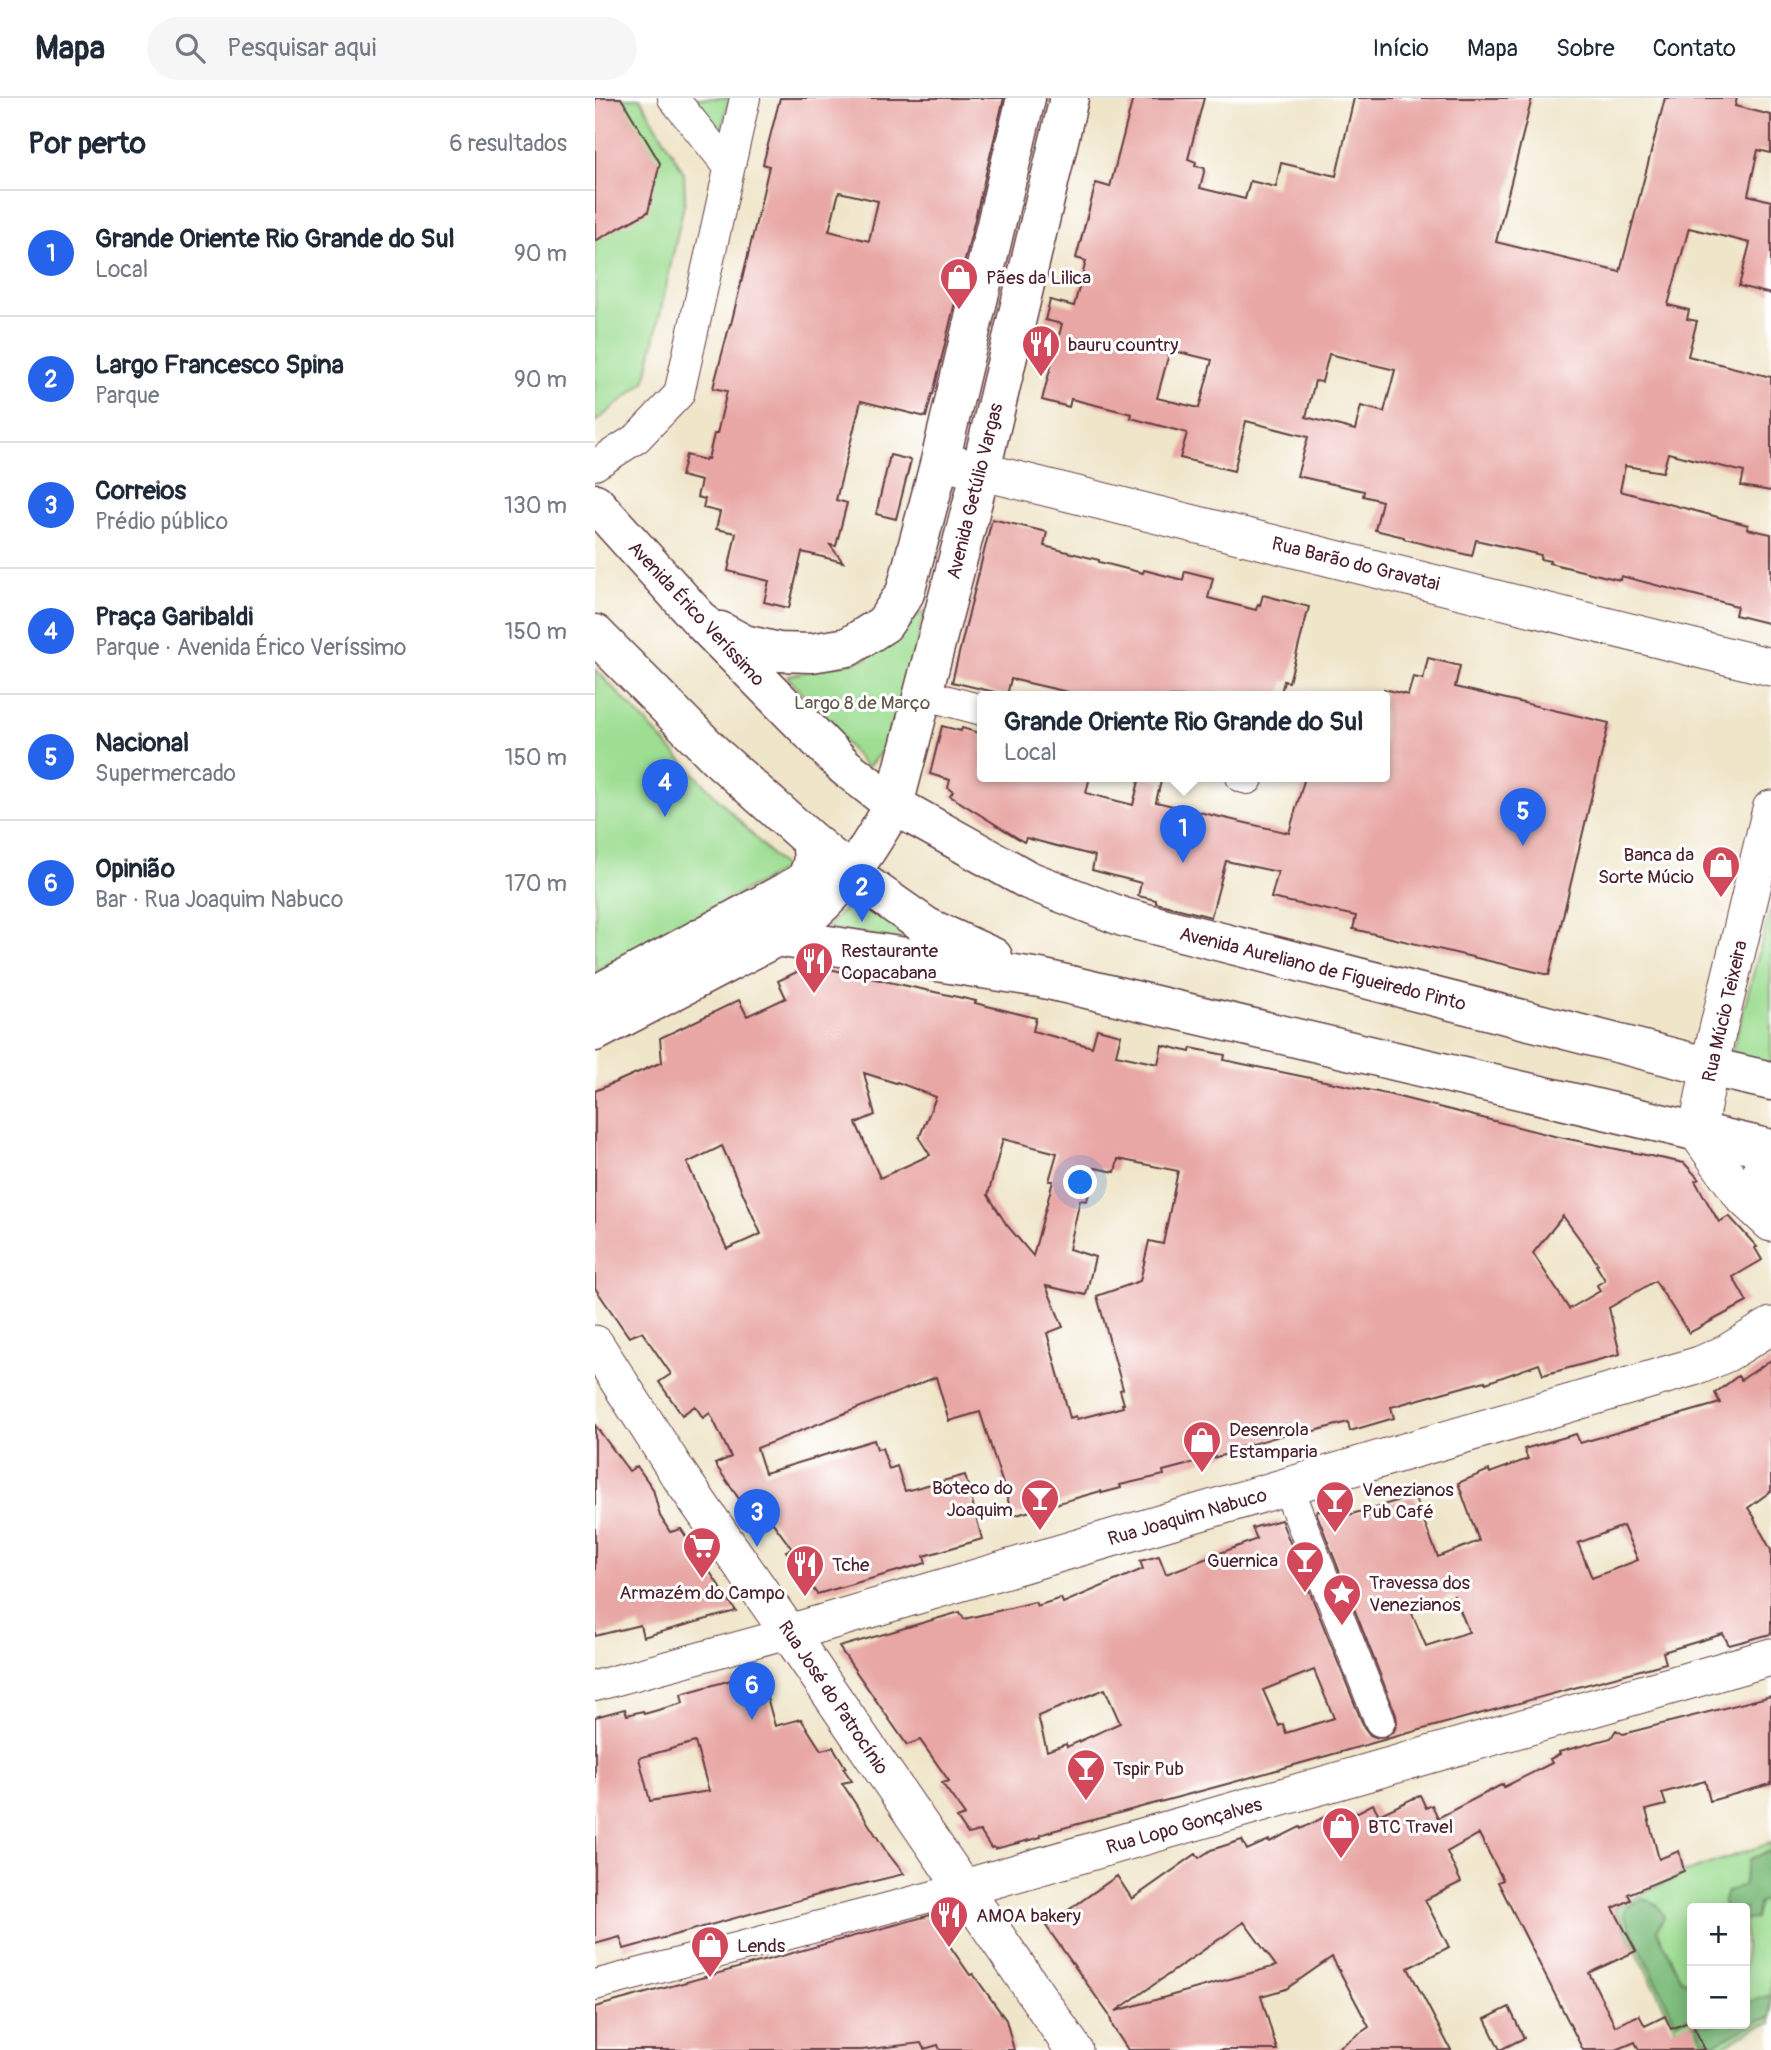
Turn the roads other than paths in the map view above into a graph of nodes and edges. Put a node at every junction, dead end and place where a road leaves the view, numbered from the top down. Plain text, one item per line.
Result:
1 (673, 98) edge
2 (745, 98) edge
3 (1026, 98) edge
4 (1069, 98) edge
5 (729, 167) junction
6 (940, 461) junction
7 (595, 465) edge
8 (981, 470) junction
9 (595, 503) edge
10 (703, 623) junction
11 (595, 634) edge
12 (1771, 667) edge
13 (922, 694) junction
14 (977, 709) edge
15 (845, 767) junction
16 (894, 805) junction
17 (1771, 809) edge
18 (810, 840) junction
19 (850, 873) junction
20 (776, 937) junction
21 (1040, 978) junction
22 (595, 995) edge
23 (595, 1032) edge
24 (1710, 1067) junction
25 (1771, 1081) edge
26 (1697, 1132) junction
27 (1767, 1148) edge
28 (1771, 1191) edge
29 (1771, 1223) edge
30 (1771, 1326) edge
31 (595, 1343) edge
32 (1287, 1486) junction
33 (789, 1633) junction
34 (1771, 1657) edge
35 (595, 1686) edge
36 (1380, 1721) dead end
37 (964, 1888) junction
38 (595, 1985) edge
39 (1074, 2050) edge

1 - 5 street
2 - 5 street
3 - 6 main road
4 - 8 main road, Avenida Getúlio Vargas
5 - 7 street
6 - 8 street, Rua Barão do Gravatai
6 - 10 main road
8 - 12 street, Rua Barão do Gravatai
8 - 13 main road, Avenida Getúlio Vargas
9 - 10 main road, Avenida Érico Veríssimo
10 - 15 main road, Avenida Érico Veríssimo
11 - 18 main road
13 - 14 street
13 - 16 main road, Avenida Getúlio Vargas
15 - 16 main road, Avenida Érico Veríssimo
15 - 19 main road
16 - 19 main road, Avenida Getúlio Vargas
16 - 24 main road, Avenida Aureliano de Figueiredo Pinto
17 - 24 street, Rua Múcio Teixeira
18 - 19 main road
18 - 22 main road
19 - 20 main road, Avenida Getúlio Vargas
19 - 21 main road
20 - 21 main road
20 - 23 main road, Avenida Getúlio Vargas
21 - 26 main road
24 - 25 main road, Avenida Aureliano de Figueiredo Pinto
24 - 26 street, Rua Múcio Teixeira
26 - 27 main road
26 - 29 street
27 - 28 street
30 - 32 street, Rua Joaquim Nabuco
31 - 33 street, Rua José do Patrocínio
32 - 33 street, Rua Joaquim Nabuco
32 - 36 street
33 - 35 street, Rua Joaquim Nabuco
33 - 37 street, Rua José do Patrocínio
34 - 37 street, Rua Lopo Gonçalves
37 - 38 street, Rua Lopo Gonçalves
37 - 39 street, Rua José do Patrocínio

